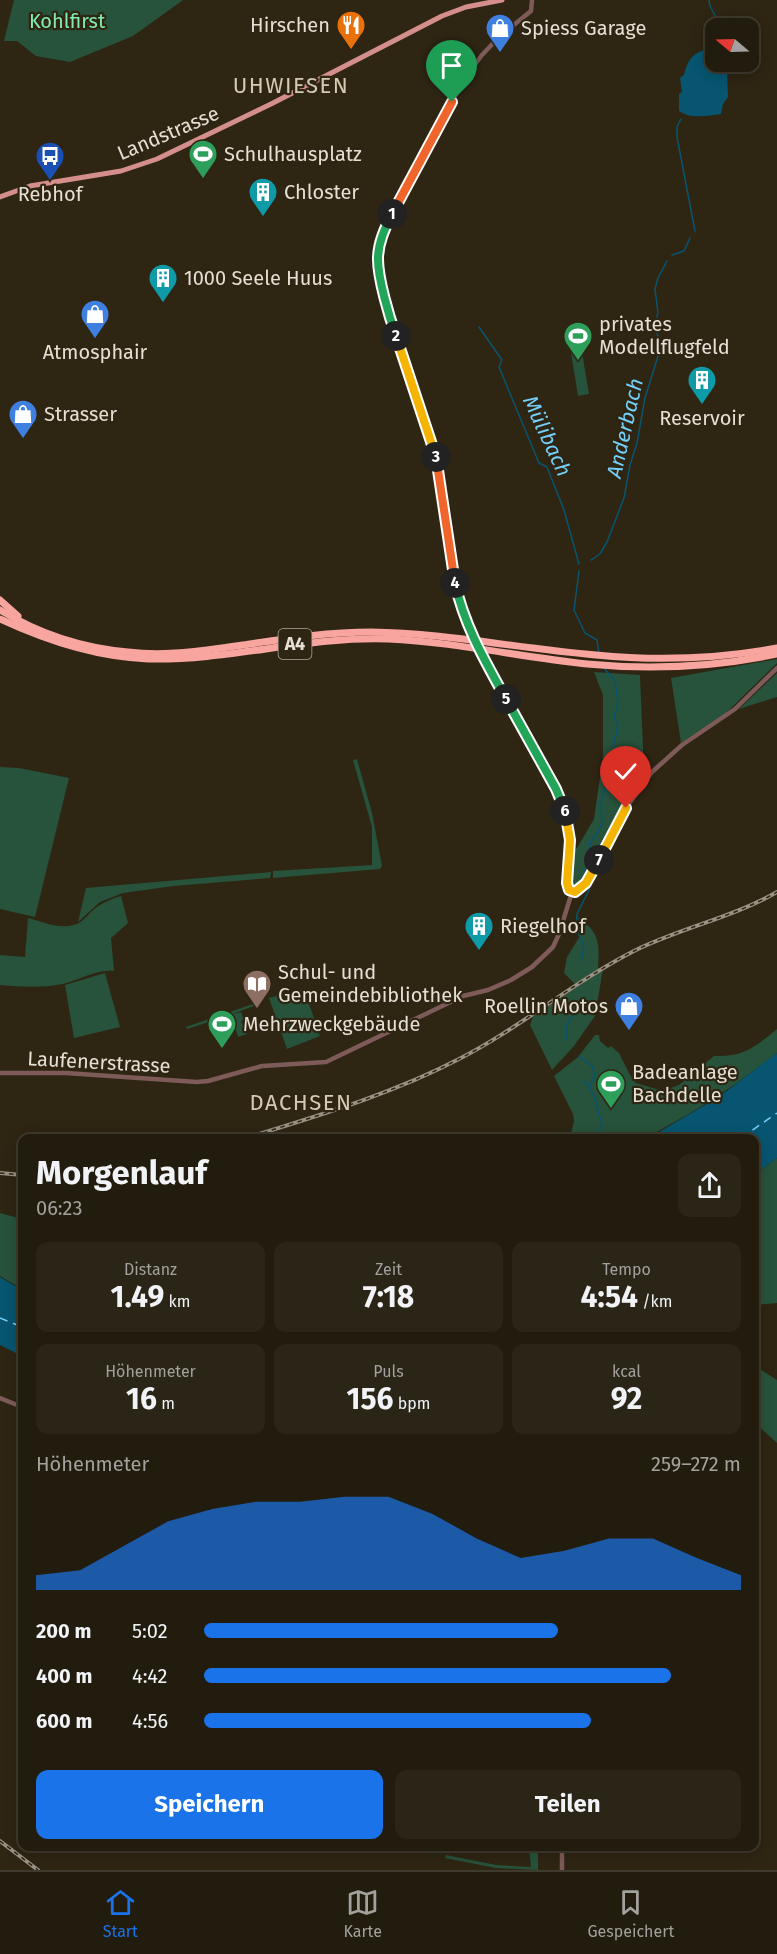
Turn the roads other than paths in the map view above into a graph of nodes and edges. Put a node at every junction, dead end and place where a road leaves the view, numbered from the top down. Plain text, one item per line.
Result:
1 (502, 0) edge
2 (532, 0) edge
3 (0, 198) edge
4 (0, 600) edge
5 (0, 610) edge
6 (0, 617) edge
7 (51, 635) junction
8 (470, 640) junction
9 (777, 648) edge
10 (777, 654) edge
11 (777, 668) edge
12 (572, 892) junction
13 (0, 1073) edge
14 (0, 1398) edge
15 (18, 1405) edge
16 (562, 1851) edge
17 (562, 1870) edge

1 - 3 main road, Landstrasse
2 - 8 street
4 - 7 highway
5 - 7 highway, A4
6 - 8 highway, A4
7 - 8 highway, A4
8 - 9 highway, A4
8 - 10 highway, A4
8 - 12 street
11 - 12 street
12 - 13 street, Laufenerstrasse
14 - 15 street
16 - 17 street

